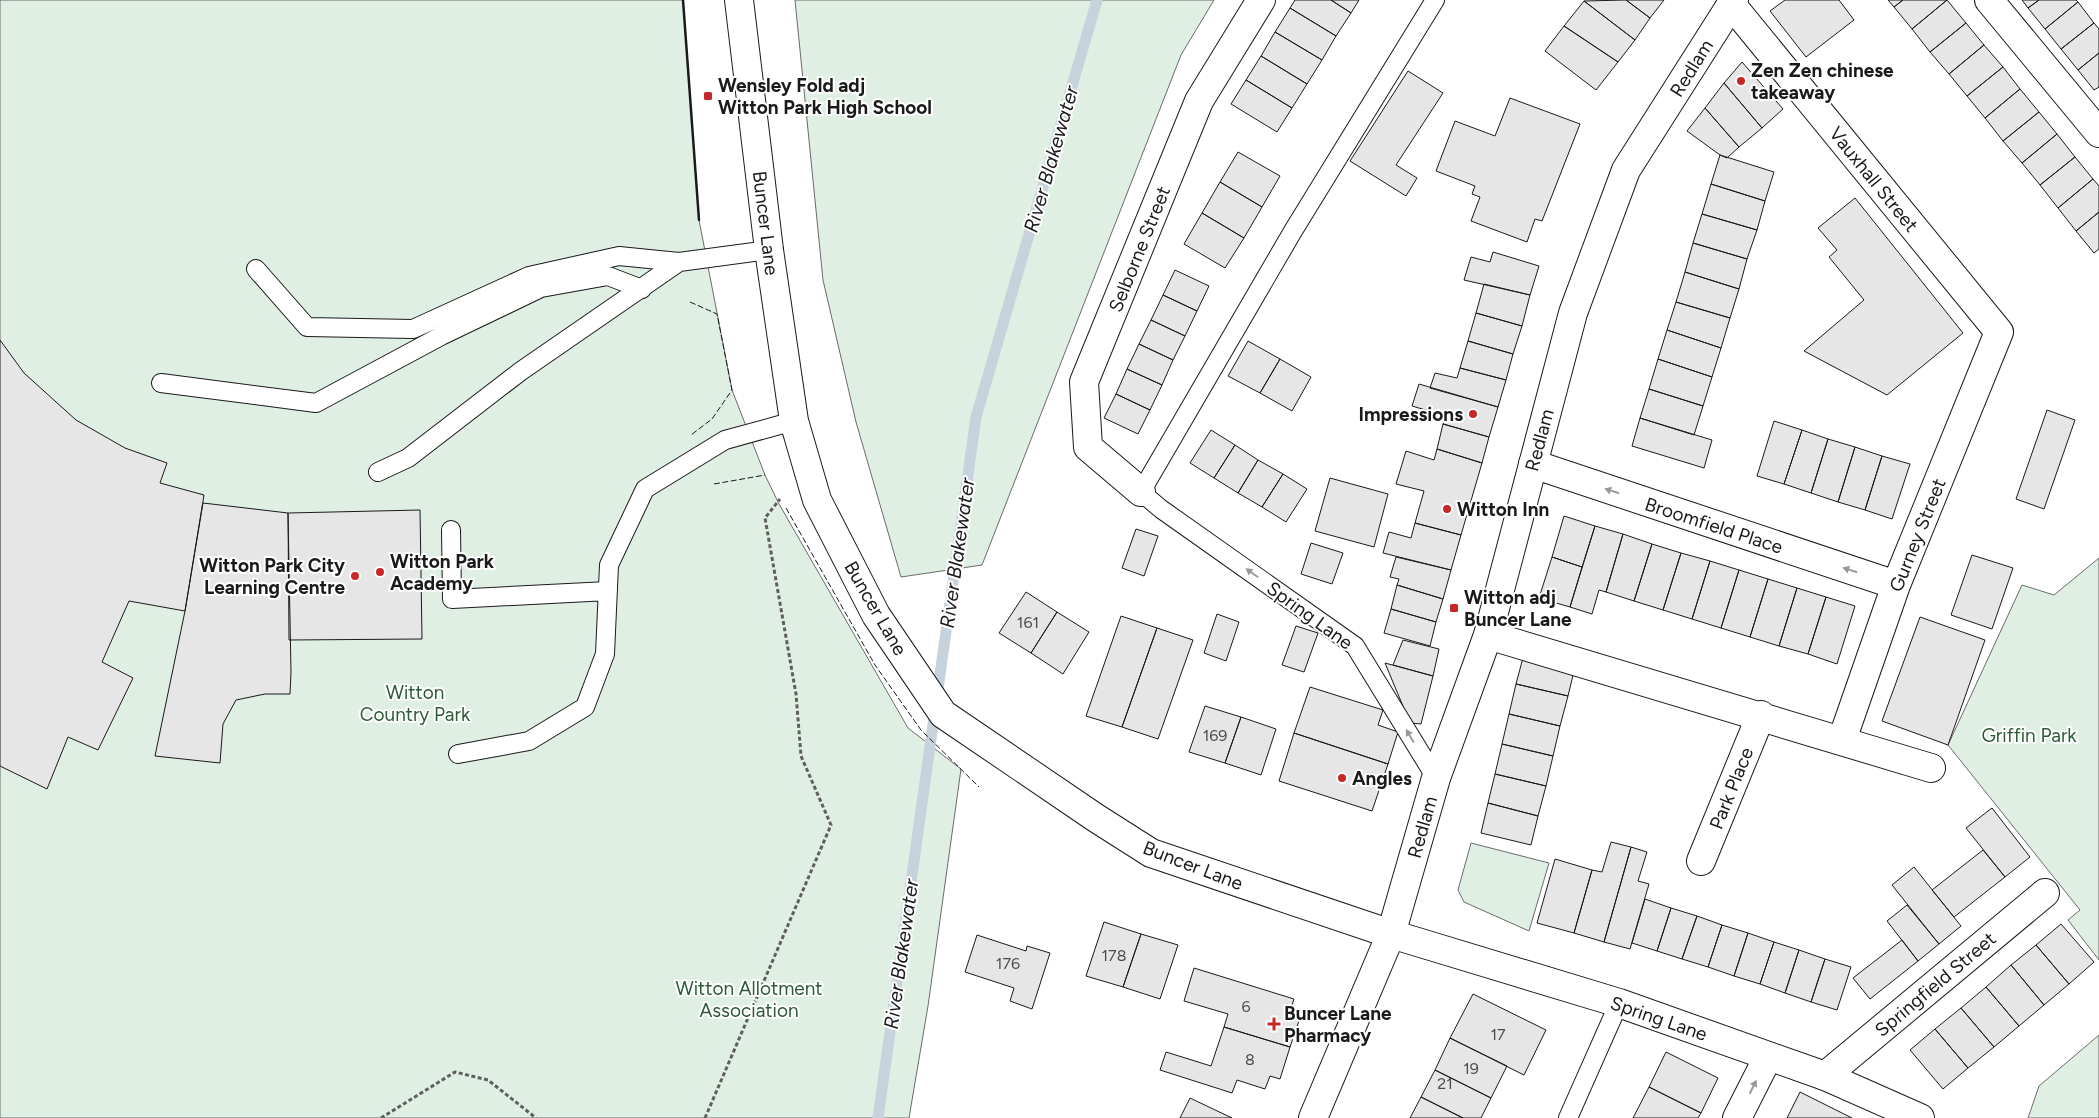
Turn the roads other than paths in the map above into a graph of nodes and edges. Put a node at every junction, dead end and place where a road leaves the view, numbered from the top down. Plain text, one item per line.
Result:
1 (739, 0) edge
2 (1261, 0) edge
3 (1435, 0) edge
4 (1989, 0) edge
5 (1732, 2) edge
6 (2099, 133) edge
7 (769, 250) junction
8 (679, 262) junction
9 (256, 269) dead end
10 (642, 288) junction
11 (1999, 332) joint
12 (161, 383) dead end
13 (794, 421) junction
14 (1533, 464) junction
15 (378, 472) dead end
16 (1141, 492) junction
17 (451, 530) dead end
18 (1896, 585) junction
19 (608, 591) junction
20 (1488, 635) junction
21 (1760, 715) junction
22 (1842, 740) junction
23 (458, 754) dead end
24 (1931, 768) dead end
25 (1436, 778) junction
26 (1701, 861) dead end
27 (2045, 893) dead end
28 (1391, 934) junction
29 (1619, 1004) junction
30 (1768, 1057) junction
31 (1825, 1076) junction
32 (1313, 1118) edge
33 (1568, 1118) edge
34 (1738, 1118) edge
35 (1920, 1118) edge

1 - 7 main road, Buncer Lane
2 - 16 main road, Selborne Street
3 - 16 lane
4 - 6 main road
5 - 11 main road, Vauxhall Street
5 - 14 main road, Redlam
7 - 8 lane
7 - 13 main road, Buncer Lane
8 - 9 lane
8 - 10 lane
10 - 12 lane
10 - 15 lane
11 - 18 main road, Gurney Street
13 - 19 lane
13 - 28 main road, Buncer Lane
18 -> 14 main road, Broomfield Place
14 - 20 main road, Redlam
25 -> 16 lane, Spring Lane
17 - 19 lane
18 - 22 main road, Gurney Street
19 - 23 lane
20 - 21 main road
20 - 25 main road, Redlam
21 - 22 main road
21 - 26 main road, Park Place
22 - 24 main road
25 - 28 main road, Redlam
27 - 31 main road, Springfield Street
28 - 29 main road, Spring Lane
28 - 32 main road, Redlam
29 - 30 main road, Spring Lane
29 - 33 lane
30 - 31 main road, Spring Lane
34 -> 30 main road
31 - 35 main road, Spring Lane

